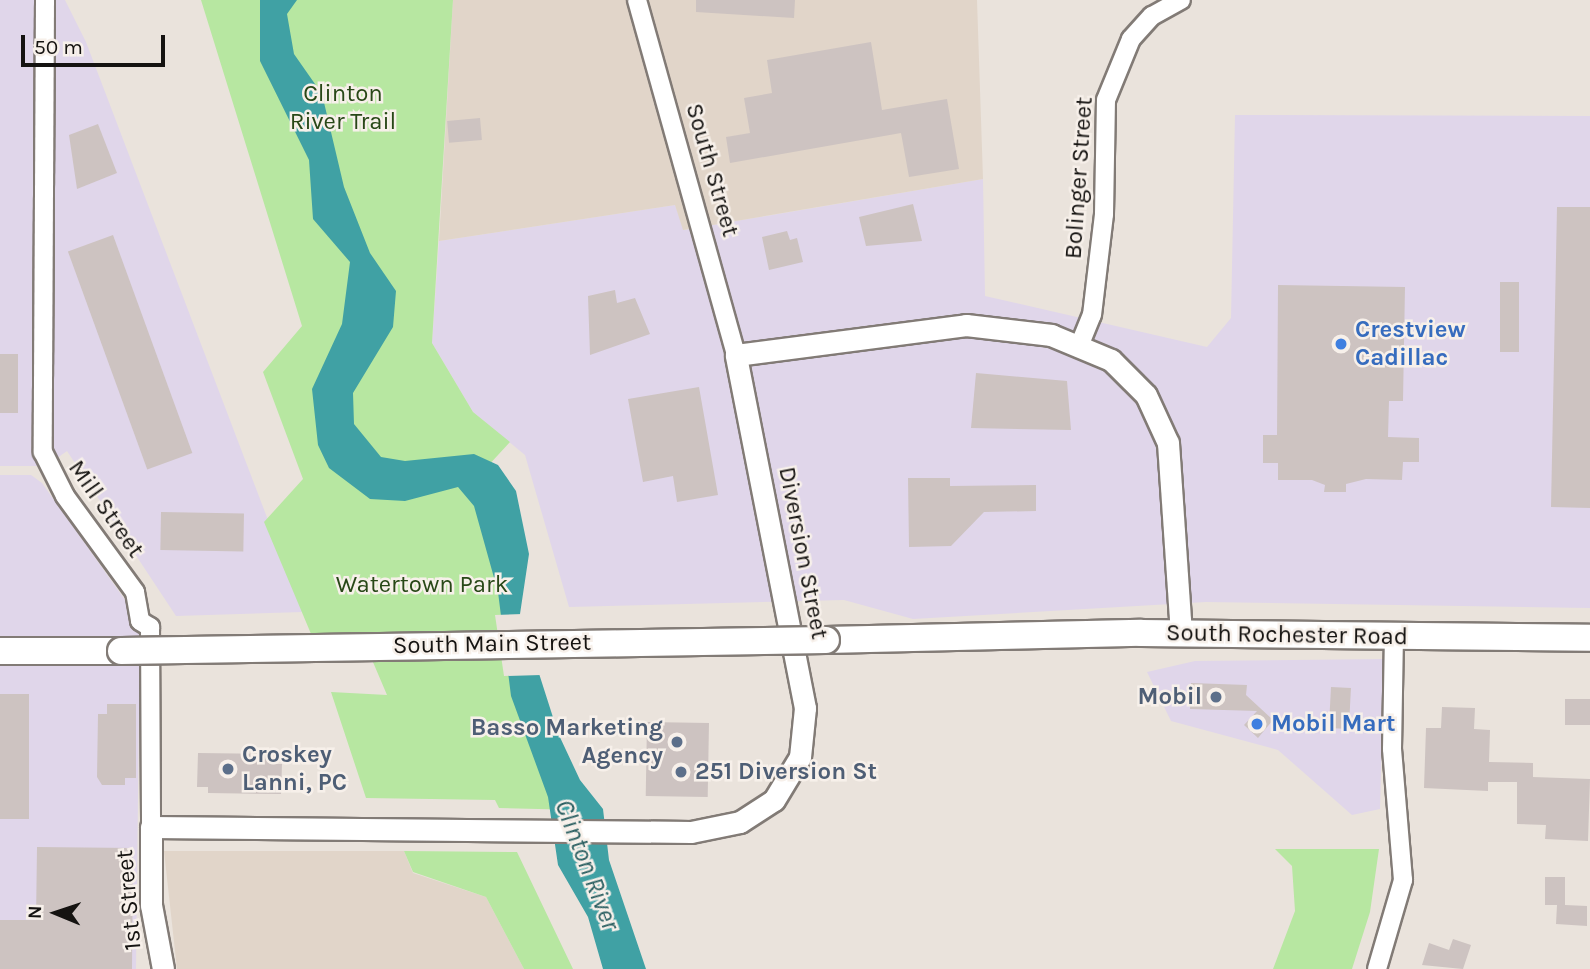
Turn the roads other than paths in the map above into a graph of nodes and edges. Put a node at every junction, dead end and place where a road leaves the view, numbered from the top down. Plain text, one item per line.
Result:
1 (45, 0) edge
2 (637, 0) edge
3 (1181, 0) edge
4 (1080, 344) junction
5 (736, 355) junction
6 (1181, 634) junction
7 (983, 637) joint
8 (1394, 637) junction
9 (1590, 638) edge
10 (0, 651) edge
11 (150, 827) junction
12 (163, 969) edge
13 (1377, 969) edge

1 - 11 street, Mill Street
2 - 5 street, South Street
3 - 4 street, Bolinger Street
4 - 5 street
4 - 6 street
5 - 11 street, Diversion Street
6 - 7 main road, South Rochester Road
6 - 8 main road, South Rochester Road
7 - 10 main road, South Main Street, bridge
8 - 9 main road, South Rochester Road
8 - 13 street
11 - 12 street, 1st Street

